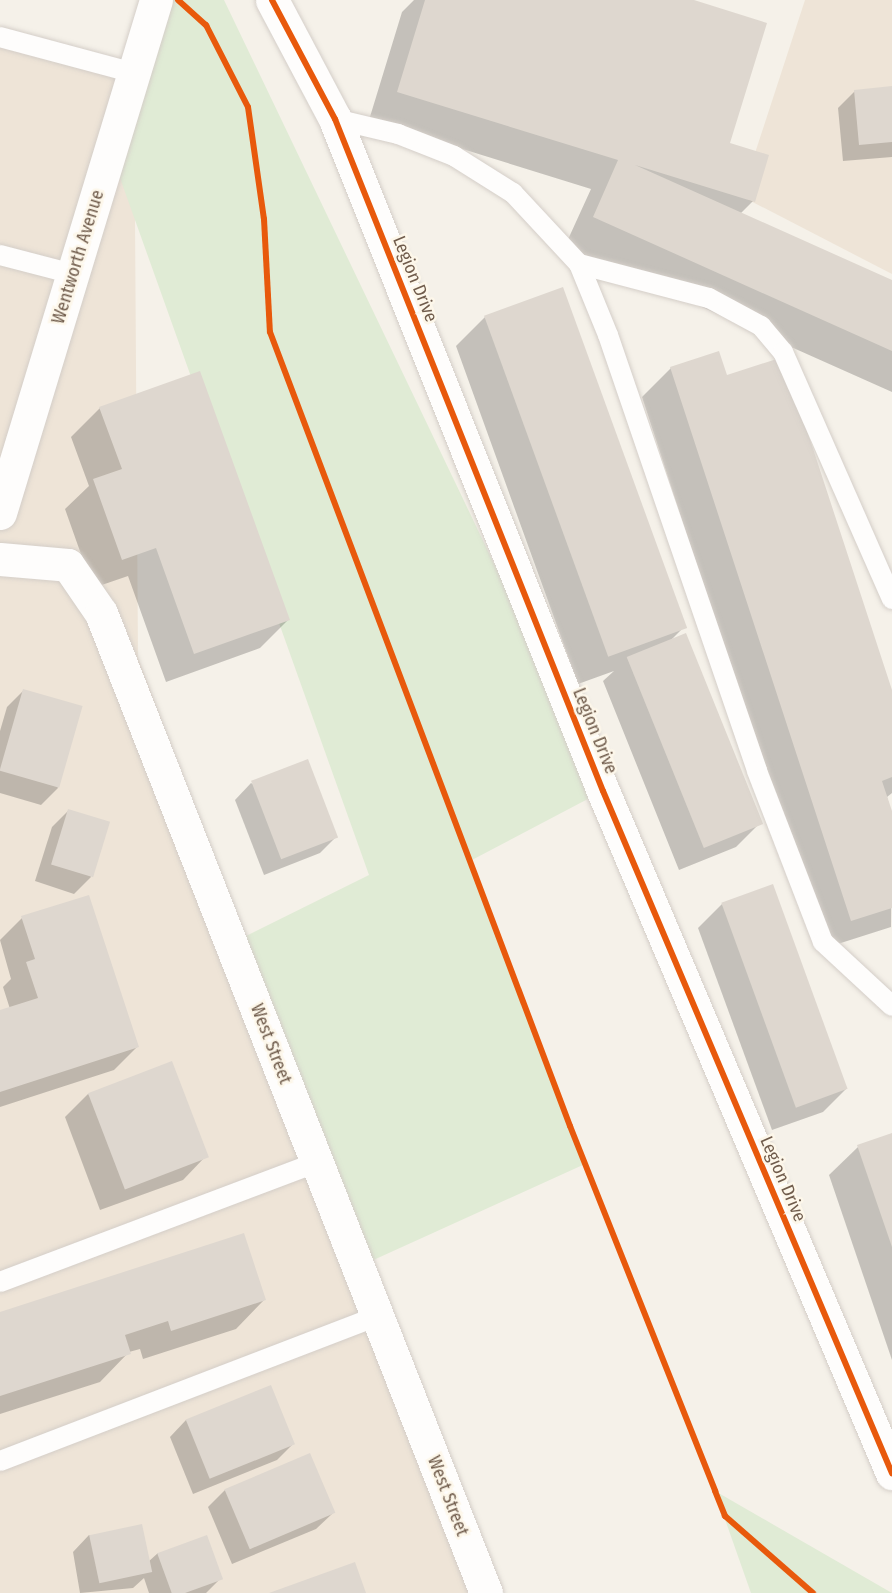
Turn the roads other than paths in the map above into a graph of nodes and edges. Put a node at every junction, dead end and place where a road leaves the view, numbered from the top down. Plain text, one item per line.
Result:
1 (156, 0) edge
2 (272, 0) edge
3 (0, 38) edge
4 (134, 73) junction
5 (335, 119) junction
6 (0, 255) edge
7 (579, 264) junction
8 (73, 273) junction
9 (0, 513) edge
10 (0, 560) edge
11 (892, 599) edge
12 (890, 1002) edge
13 (318, 1162) junction
14 (0, 1282) edge
15 (378, 1316) junction
16 (0, 1461) edge
17 (892, 1473) edge
18 (486, 1593) edge

1 - 4 street, Wentworth Avenue
2 - 5 street, Legion Drive
3 - 4 lane
4 - 8 street, Wentworth Avenue
5 - 7 lane
5 - 17 street, Legion Drive
6 - 8 lane
7 - 11 lane
7 - 12 lane
8 - 9 street, Wentworth Avenue
10 - 13 street, West Street
13 - 14 lane
13 - 15 street, West Street
15 - 16 lane
15 - 18 street, West Street

